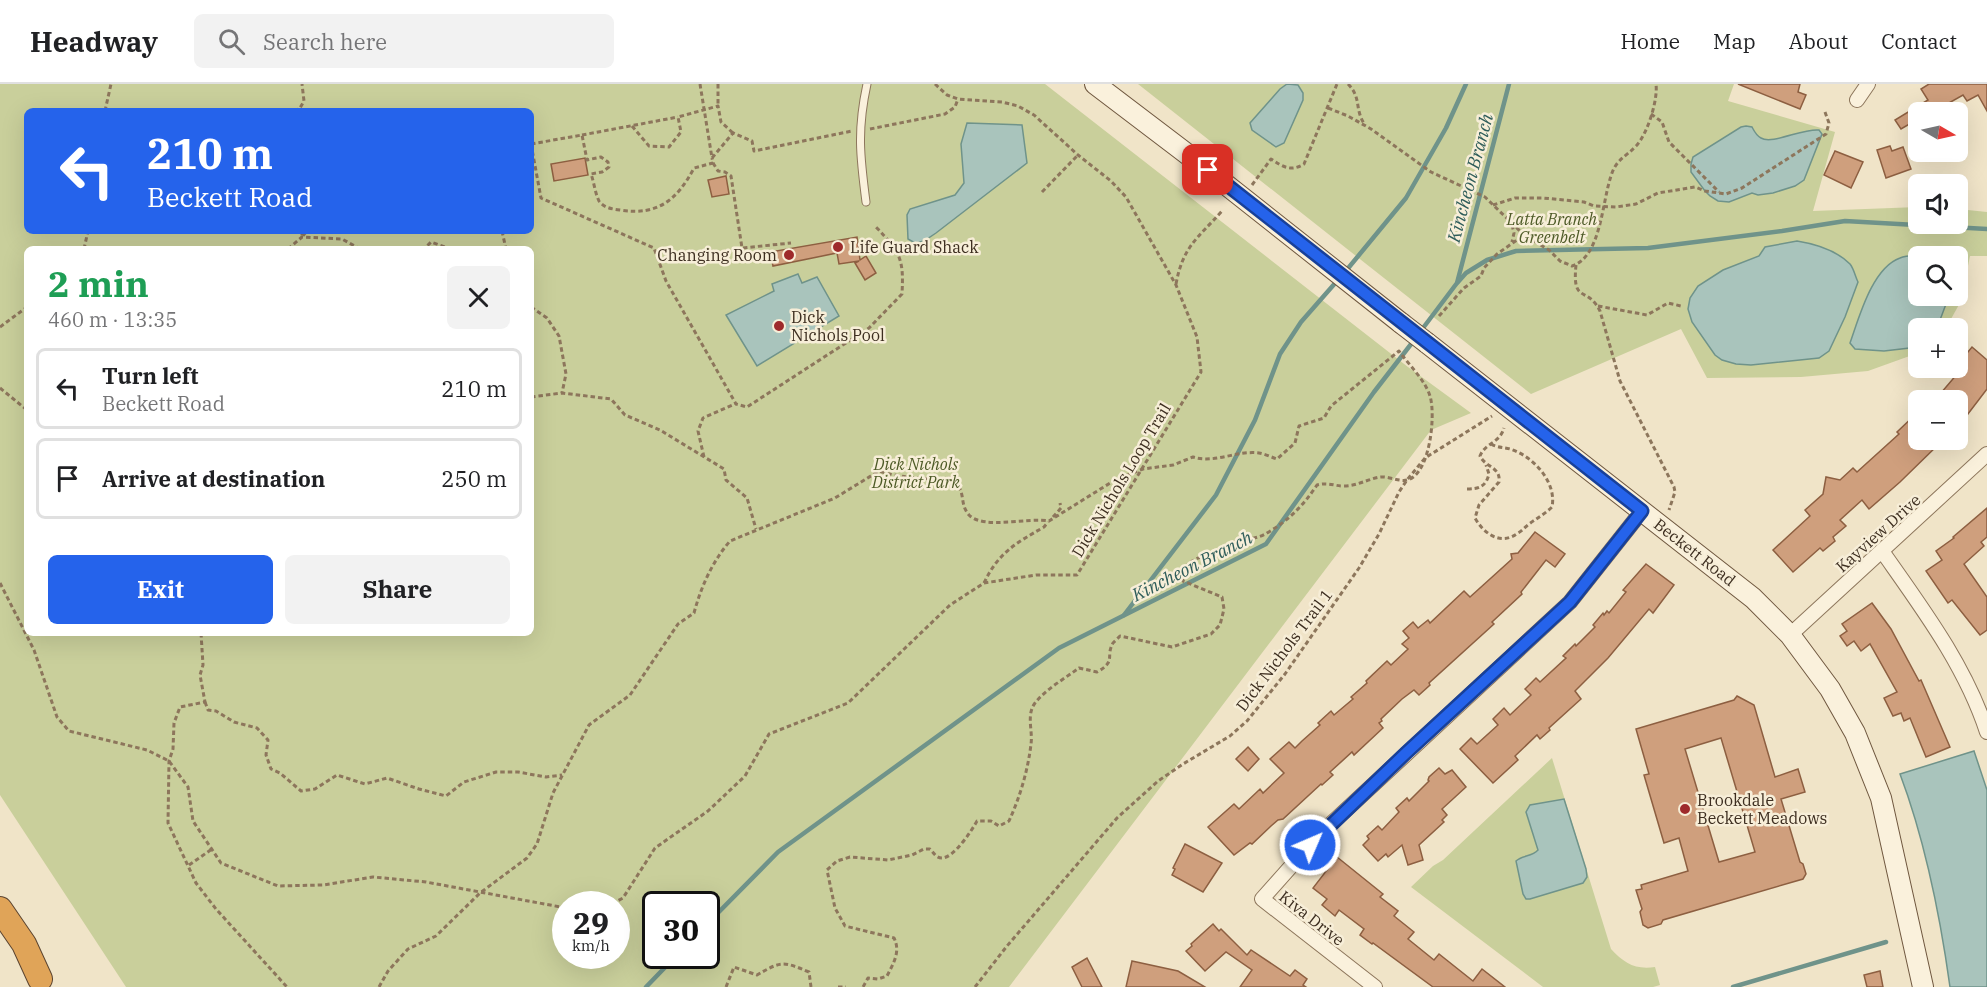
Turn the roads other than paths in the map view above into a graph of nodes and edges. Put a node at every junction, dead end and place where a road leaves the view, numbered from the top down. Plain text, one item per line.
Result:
1 (867, 84) edge
2 (1095, 84) edge
3 (1868, 84) edge
4 (1857, 100) dead end
5 (866, 202) dead end
6 (1987, 454) edge
7 (1642, 511) junction
8 (1882, 551) junction
9 (1790, 634) junction
10 (1986, 724) edge
11 (0, 909) edge
12 (0, 934) edge
13 (43, 983) edge
14 (1375, 987) edge
15 (1923, 987) edge

1 - 5 lane
2 - 7 street, Beckett Road, bridge
3 - 4 street
6 - 8 street, Kayview Drive
7 - 9 street, Beckett Road
7 - 14 street, Kiva Drive
8 - 9 street, Kayview Drive
8 - 10 street
9 - 15 street, Beckett Road
11 - 13 highway
12 - 13 highway

